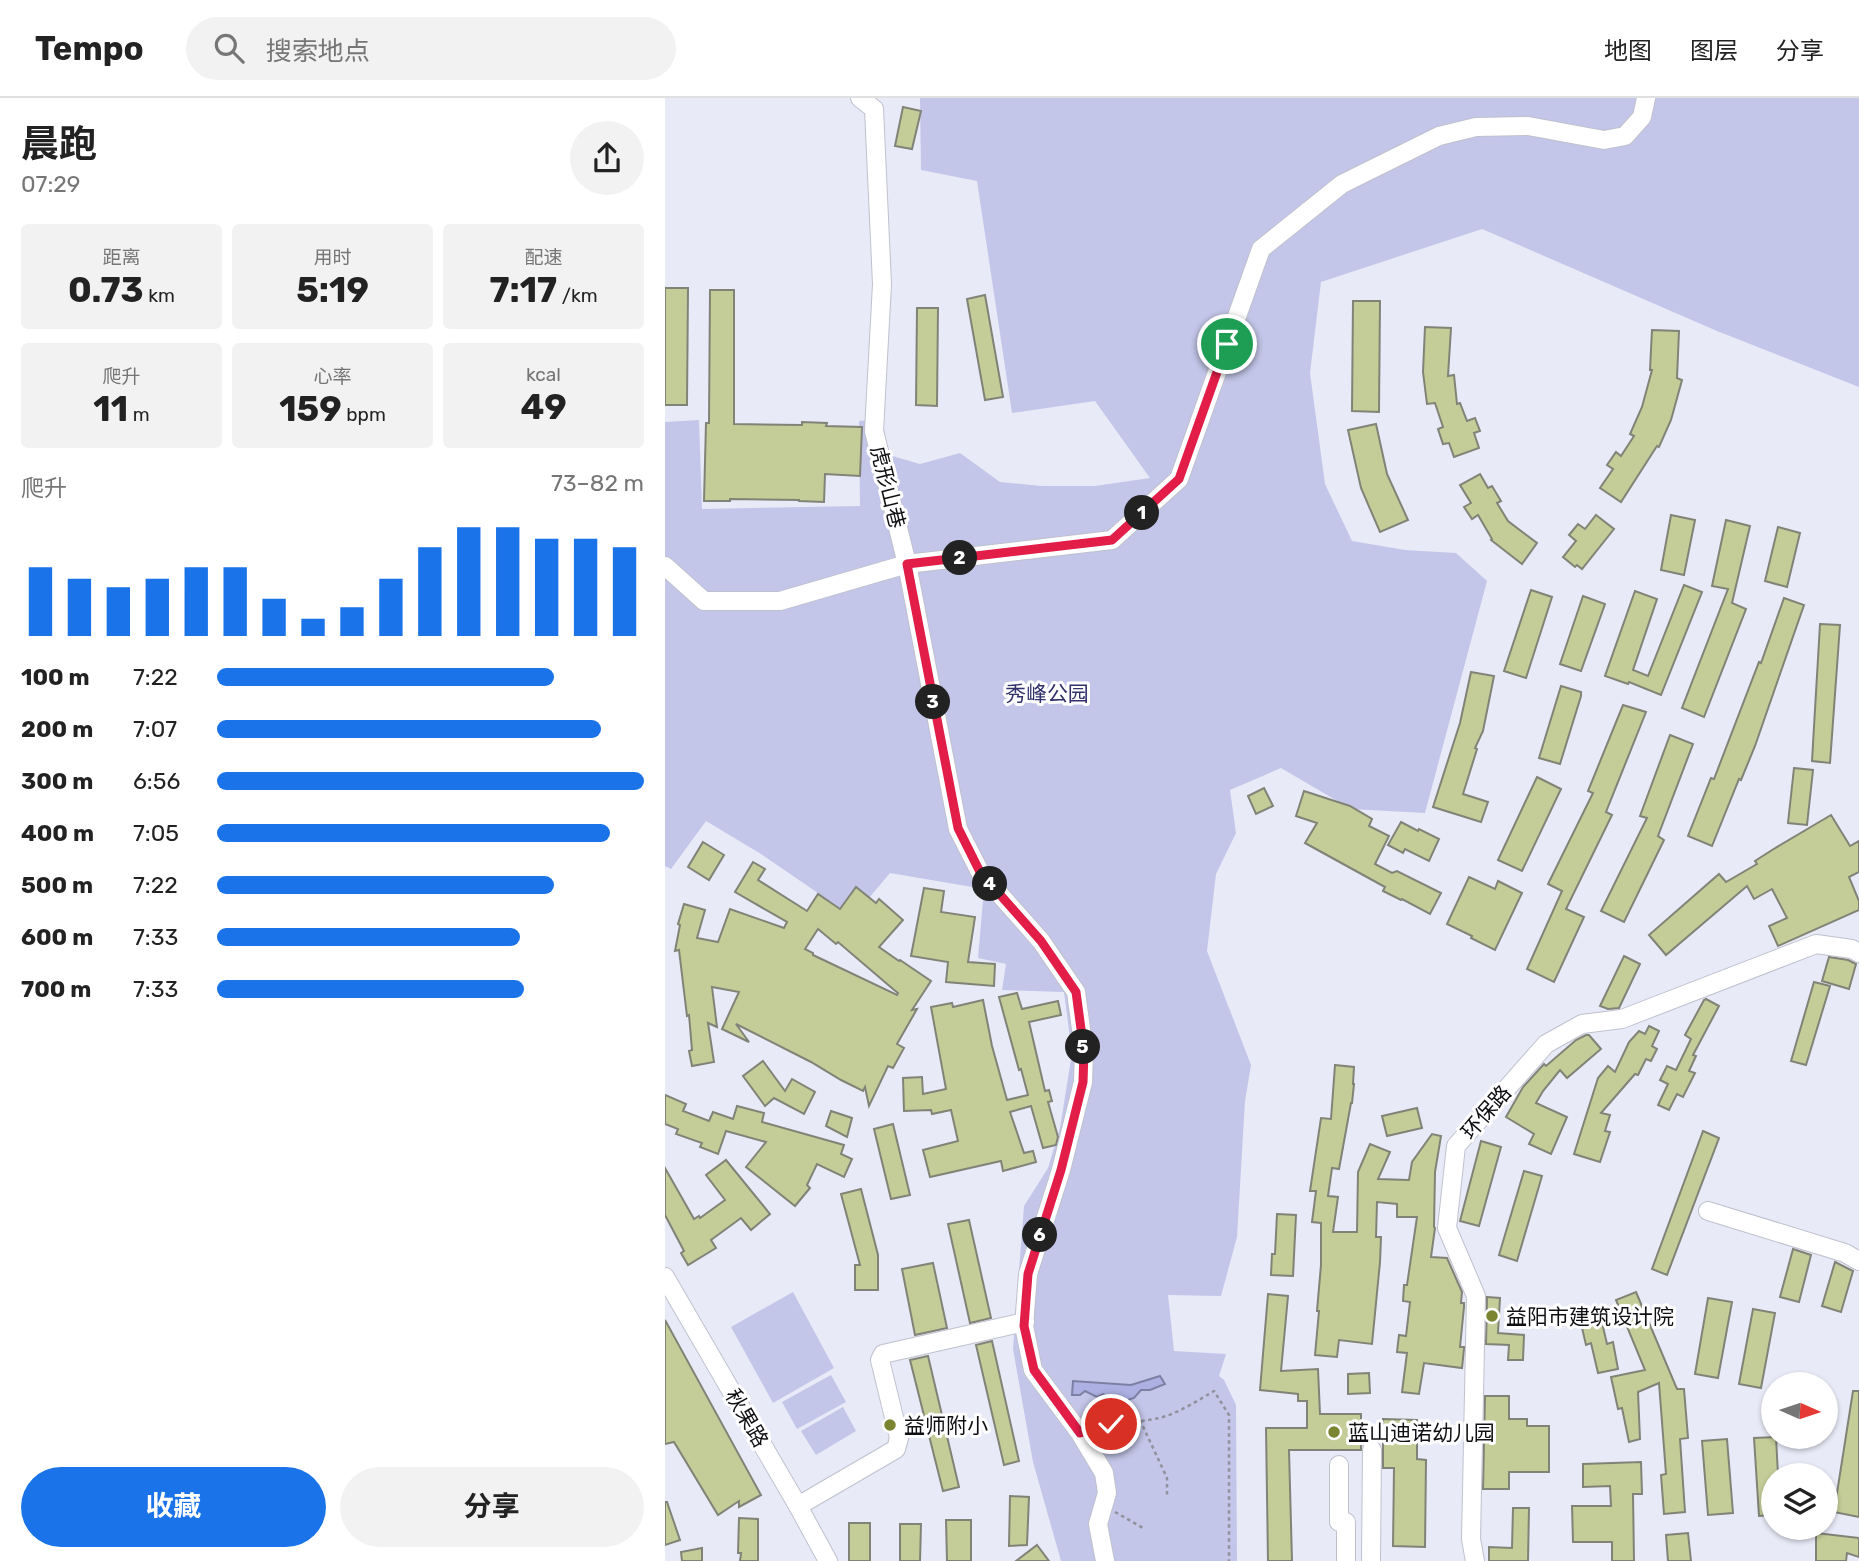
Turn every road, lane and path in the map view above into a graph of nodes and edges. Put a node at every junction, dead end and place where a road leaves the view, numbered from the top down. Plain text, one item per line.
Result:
1 (860, 98) edge
2 (1646, 98) edge
3 (907, 564) junction
4 (665, 566) edge
5 (1859, 953) edge
6 (1708, 1211) dead end
7 (1859, 1261) edge
8 (665, 1277) edge
9 (1025, 1322) junction
10 (1140, 1420) junction
11 (1080, 1433) junction
12 (1371, 1450) dead end
13 (1339, 1465) dead end
14 (1167, 1498) dead end
15 (1103, 1505) junction
16 (798, 1506) junction
17 (1143, 1528) dead end
18 (828, 1561) edge
19 (1105, 1561) edge
20 (1229, 1561) edge
21 (1346, 1561) edge
22 (1371, 1561) edge
23 (1475, 1561) edge

1 - 3 street, 虎形山巷
2 - 3 street
3 - 4 street
3 - 9 street, 虎形山巷
5 - 23 street, 环保路
6 - 7 street
8 - 16 street, 秋果路
9 - 11 street, 虎形山巷
9 - 16 street
10 - 11 path
10 - 14 path
10 - 20 path
11 - 15 street, 虎形山巷
12 - 22 street
13 - 21 street
15 - 17 path
15 - 19 street, 虎形山巷
16 - 18 street, 秋果路

